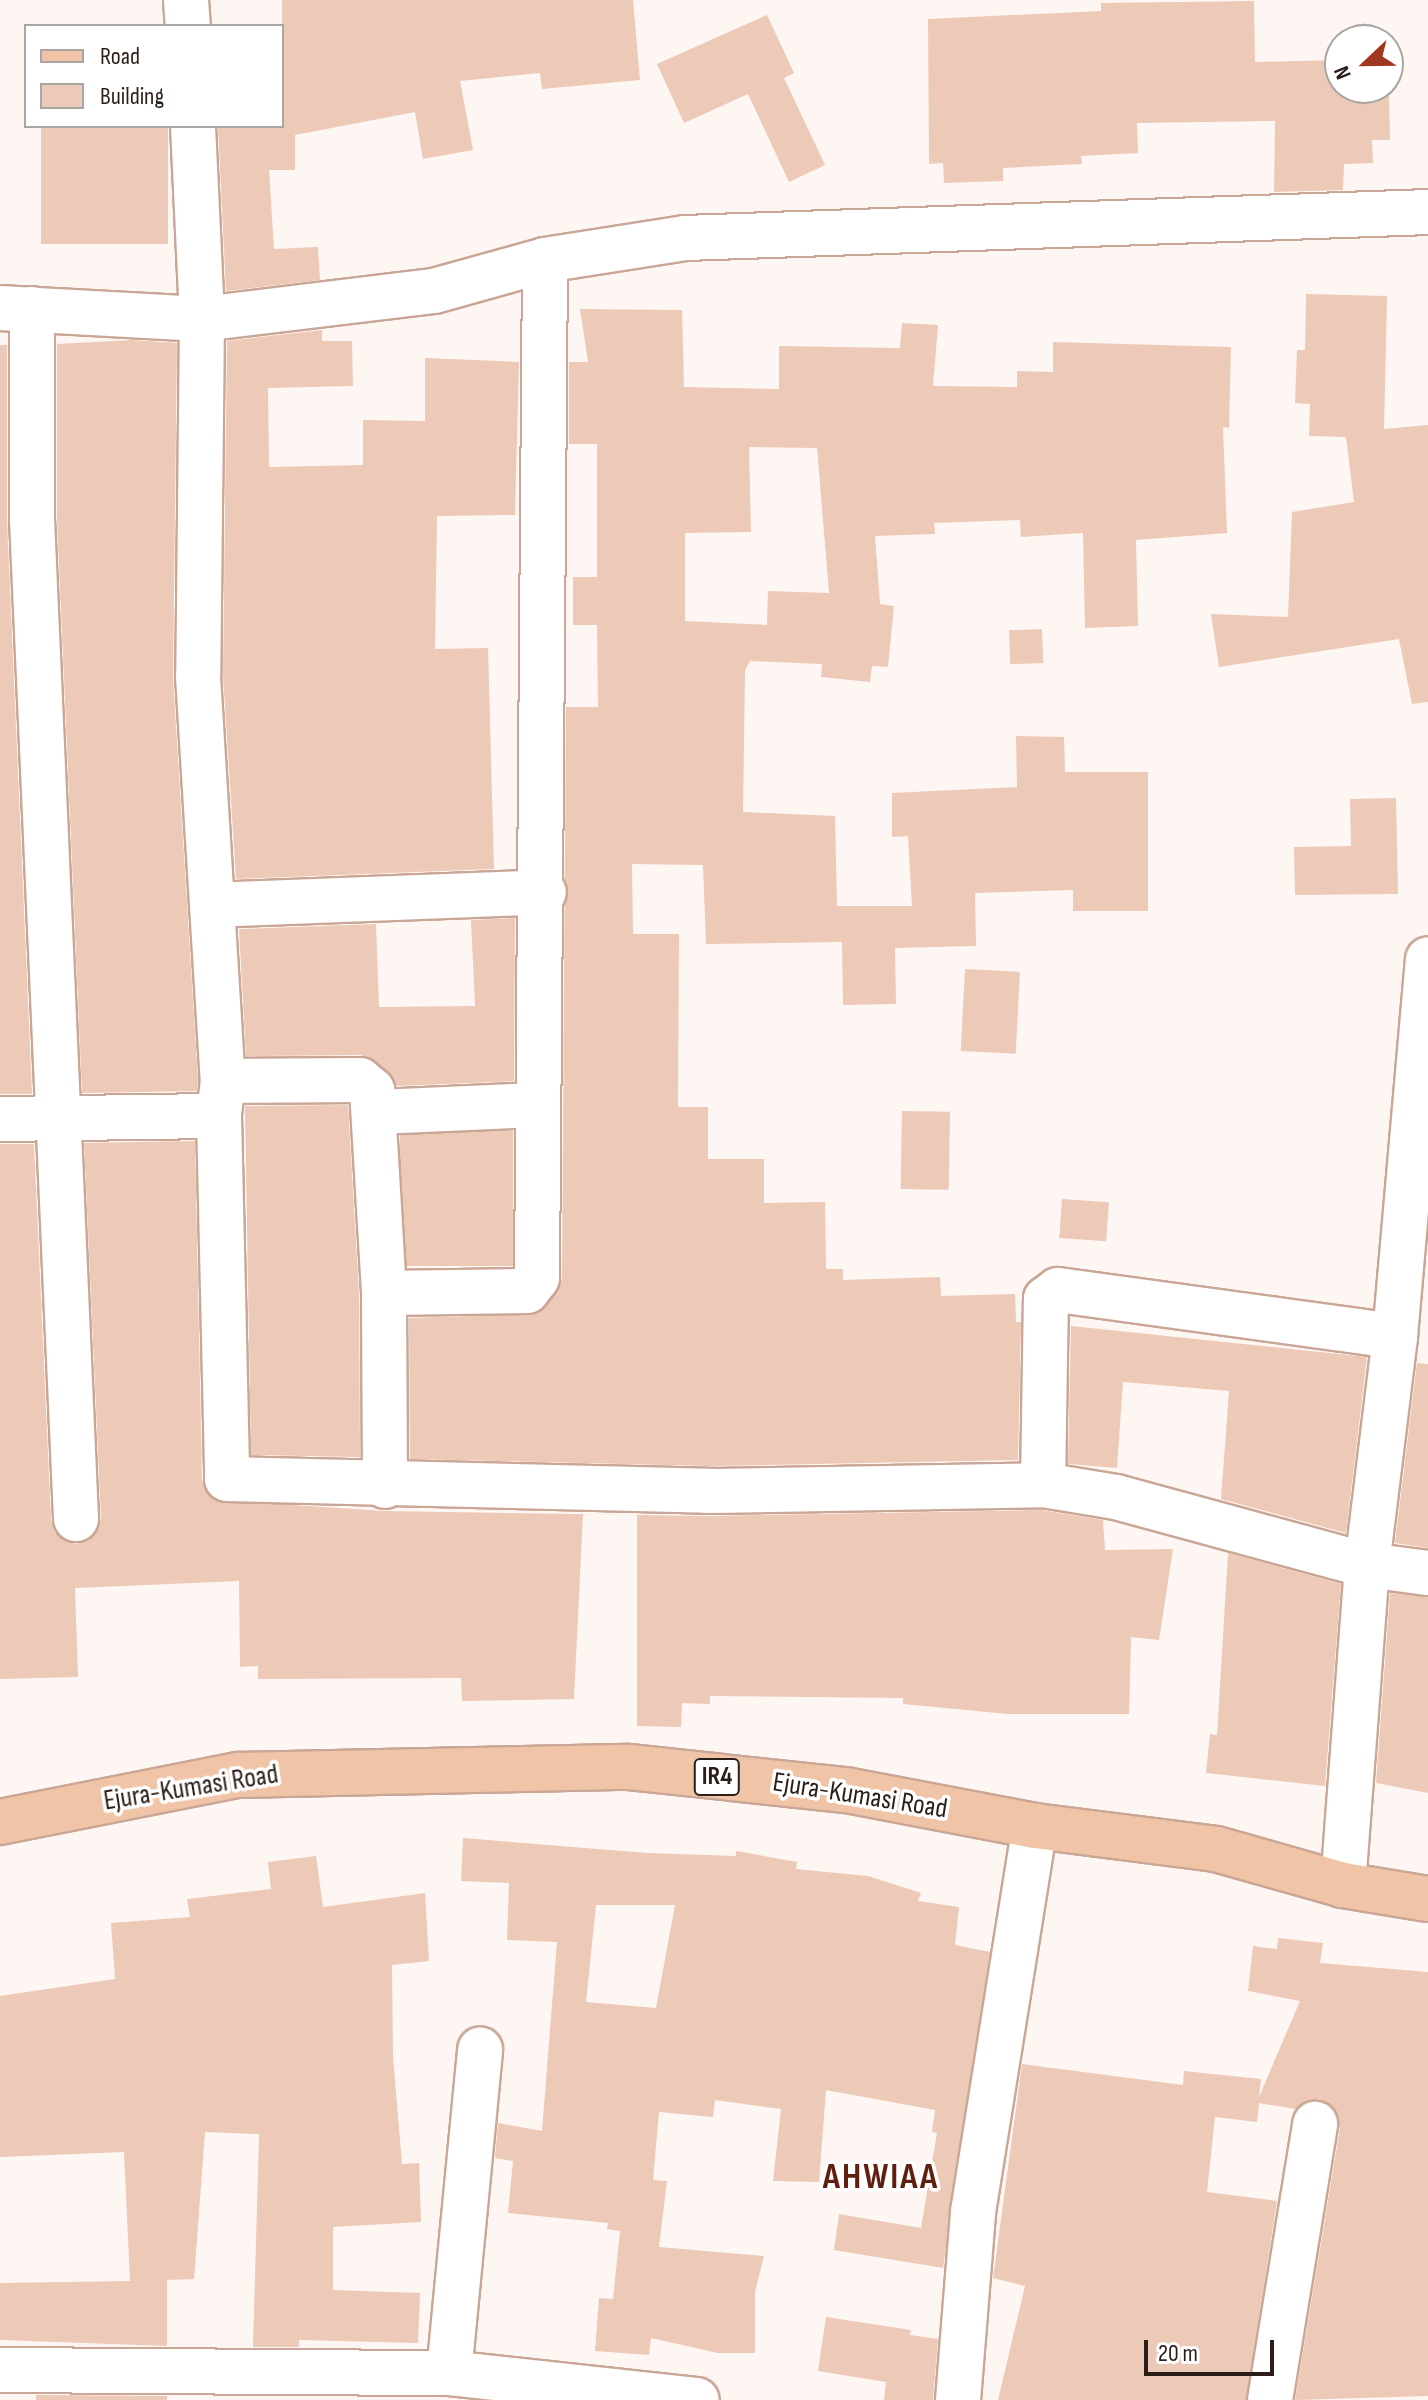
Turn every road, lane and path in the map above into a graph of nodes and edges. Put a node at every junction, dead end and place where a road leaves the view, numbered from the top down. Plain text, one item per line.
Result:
1 (186, 0) edge
2 (188, 24) edge
3 (193, 128) edge
4 (1428, 212) edge
5 (545, 260) junction
6 (16, 308) edge
7 (202, 319) junction
8 (544, 892) junction
9 (212, 905) junction
10 (1428, 959) edge
11 (221, 1099) junction
12 (537, 1105) junction
13 (377, 1112) junction
14 (58, 1118) junction
15 (0, 1119) edge
16 (384, 1293) junction
17 (1395, 1336) junction
18 (1043, 1485) junction
19 (385, 1486) junction
20 (76, 1519) dead end
21 (1367, 1565) junction
22 (1428, 1573) edge
23 (0, 1822) edge
24 (1035, 1826) junction
25 (1343, 1885) junction
26 (1428, 1899) edge
27 (480, 2049) dead end
28 (1315, 2124) dead end
29 (0, 2370) edge
30 (449, 2373) junction
31 (299, 2387) edge
32 (697, 2400) edge
33 (958, 2400) edge
34 (1270, 2400) edge

1 - 2 street
3 - 7 street
4 - 5 street
5 - 7 street
5 - 8 street
6 - 7 street
6 - 14 street
7 - 9 street
8 - 9 street
8 - 12 street
9 - 11 street
10 - 17 street
11 - 13 street
11 - 14 street
11 - 19 street
12 - 13 street
12 - 16 street
13 - 16 street
14 - 15 street
14 - 20 street
16 - 19 street
17 - 18 street
17 - 21 street
18 - 19 street
18 - 21 street
21 - 22 street
21 - 25 street
23 - 24 main road, Ejura-Kumasi Road / IR4
24 - 25 main road, Ejura-Kumasi Road / IR4
24 - 33 street
25 - 26 main road, Ejura-Kumasi Road / IR4
27 - 30 street
28 - 34 street
29 - 31 street
30 - 31 street
30 - 32 street

